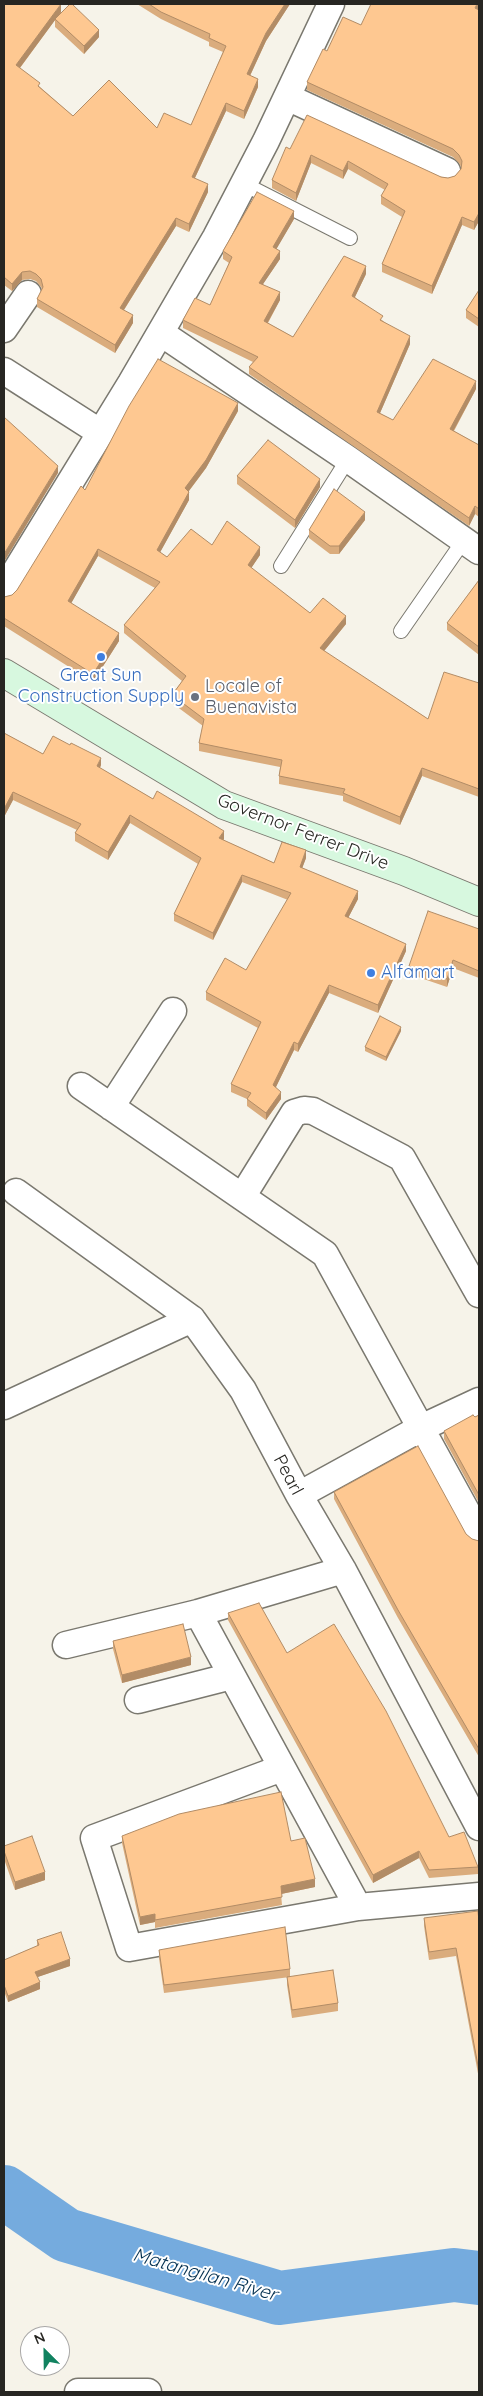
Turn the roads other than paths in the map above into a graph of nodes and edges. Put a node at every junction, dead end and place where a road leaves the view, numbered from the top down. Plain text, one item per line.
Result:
1 (331, 4) edge
2 (288, 97) junction
3 (447, 171) dead end
4 (244, 184) junction
5 (350, 238) dead end
6 (28, 294) dead end
7 (4, 330) edge
8 (161, 333) junction
9 (4, 371) edge
10 (101, 433) junction
11 (348, 459) junction
12 (472, 546) edge
13 (281, 566) dead end
14 (4, 590) edge
15 (400, 631) dead end
16 (4, 673) edge
17 (479, 902) edge
18 (173, 1011) dead end
19 (81, 1086) dead end
20 (111, 1107) junction
21 (16, 1192) dead end
22 (242, 1197) junction
23 (479, 1294) edge
24 (192, 1319) junction
25 (479, 1401) edge
26 (4, 1406) edge
27 (421, 1428) junction
28 (299, 1495) junction
29 (479, 1534) edge
30 (342, 1570) junction
31 (198, 1613) junction
32 (66, 1645) dead end
33 (232, 1676) junction
34 (138, 1700) dead end
35 (282, 1768) junction
36 (479, 1827) edge
37 (479, 1896) edge
38 (358, 1907) junction
39 (78, 2392) edge
40 (148, 2392) edge

1 - 2 street
2 - 3 street
2 - 4 street
4 - 5 lane
4 - 8 street
6 - 7 street
8 - 10 street
8 - 11 street
9 - 10 street
10 - 14 street
11 - 12 street
11 - 13 lane
12 - 15 lane
16 - 17 main road, Governor Ferrer Drive
18 - 20 street
19 - 20 street
20 - 22 street
21 - 24 street, Pearl
22 - 23 street
22 - 27 street
24 - 26 street
24 - 28 street, Pearl
25 - 27 street
27 - 28 street
27 - 29 street
28 - 30 street, Pearl
30 - 31 street
30 - 36 street, Pearl
31 - 32 street
31 - 33 street
33 - 34 street
33 - 35 street
35 - 38 street
35 - 38 street
37 - 38 street
39 - 40 street

